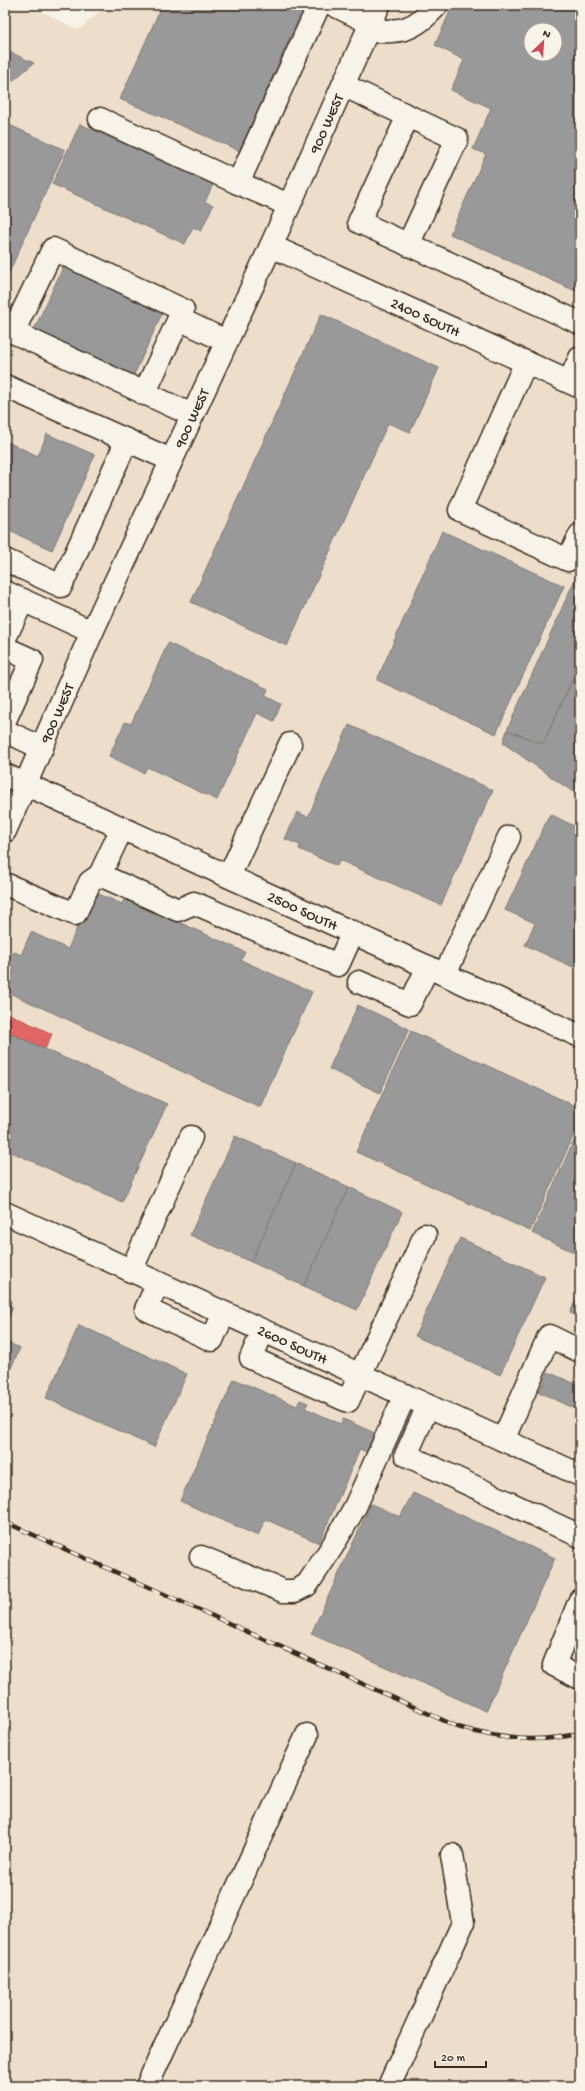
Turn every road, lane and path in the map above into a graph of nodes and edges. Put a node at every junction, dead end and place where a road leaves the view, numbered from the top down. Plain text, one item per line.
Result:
1 (319, 5) edge
2 (334, 5) edge
3 (437, 5) edge
4 (372, 20) edge
5 (343, 85) junction
6 (408, 116) junction
7 (100, 119) dead end
8 (238, 183) junction
9 (289, 205) junction
10 (408, 245) junction
11 (271, 246) junction
12 (179, 319) junction
13 (580, 323) edge
14 (226, 341) junction
15 (580, 358) edge
16 (526, 362) junction
17 (574, 384) edge
18 (5, 386) edge
19 (144, 394) junction
20 (192, 415) junction
21 (127, 440) junction
22 (171, 460) junction
23 (580, 534) edge
24 (5, 560) edge
25 (14, 596) edge
26 (92, 632) junction
27 (5, 638) edge
28 (5, 648) edge
29 (5, 720) edge
30 (5, 731) edge
31 (290, 744) dead end
32 (42, 748) junction
33 (5, 775) edge
34 (27, 784) junction
35 (122, 828) junction
36 (5, 831) edge
37 (509, 837) dead end
38 (100, 875) junction
39 (229, 876) junction
40 (5, 884) edge
41 (353, 932) junction
42 (437, 970) junction
43 (359, 982) dead end
44 (580, 1036) edge
45 (191, 1137) dead end
46 (5, 1213) edge
47 (425, 1235) dead end
48 (131, 1271) junction
49 (158, 1283) junction
50 (224, 1313) junction
51 (263, 1331) junction
52 (580, 1350) edge
53 (359, 1374) junction
54 (405, 1395) junction
55 (428, 1406) junction
56 (503, 1440) junction
57 (580, 1475) edge
58 (580, 1536) edge
59 (201, 1557) dead end
60 (580, 1600) edge
61 (580, 1678) edge
62 (307, 1735) dead end
63 (452, 1855) dead end
64 (146, 2086) edge
65 (389, 2086) edge

1 - 8 street
2 - 4 street
3 - 4 street
4 - 5 street, 900 WEST
5 - 6 street
5 - 9 street, 900 WEST
6 - 10 street
6 - 10 street
7 - 8 street
8 - 9 street
9 - 11 street, 900 WEST
10 - 13 street
11 - 14 street, 900 WEST
11 - 16 street, 2400 SOUTH
12 - 14 street
12 - 19 street
12 - 19 street
14 - 20 street, 900 WEST
15 - 17 street
16 - 17 street, 2400 SOUTH
16 - 23 street
18 - 21 street
19 - 20 street
20 - 22 street, 900 WEST
21 - 22 street
21 - 24 street
22 - 26 street, 900 WEST
25 - 26 street
25 - 27 street
26 - 32 street, 900 WEST
28 - 29 street
30 - 32 street
31 - 39 street
32 - 34 street, 900 WEST
33 - 34 street, 2500 SOUTH
34 - 35 street, 2500 SOUTH
34 - 36 street, 900 WEST
35 - 38 street
35 - 39 street, 2500 SOUTH
37 - 42 street
38 - 40 street
38 - 41 street
39 - 41 street, 2500 SOUTH
41 - 42 street, 2500 SOUTH
42 - 43 street
42 - 44 street, 2500 SOUTH
45 - 48 street
46 - 48 street, 2600 SOUTH
47 - 53 street
48 - 49 street, 2600 SOUTH
49 - 50 street, 2600 SOUTH
49 - 50 street
50 - 51 street, 2600 SOUTH
51 - 53 street, 2600 SOUTH
51 - 53 street
52 - 56 street
53 - 54 street, 2600 SOUTH
54 - 55 street, 2600 SOUTH
54 - 59 street
55 - 56 street, 2600 SOUTH
55 - 58 street
56 - 57 street, 2600 SOUTH
60 - 61 street
62 - 64 street
63 - 65 street

